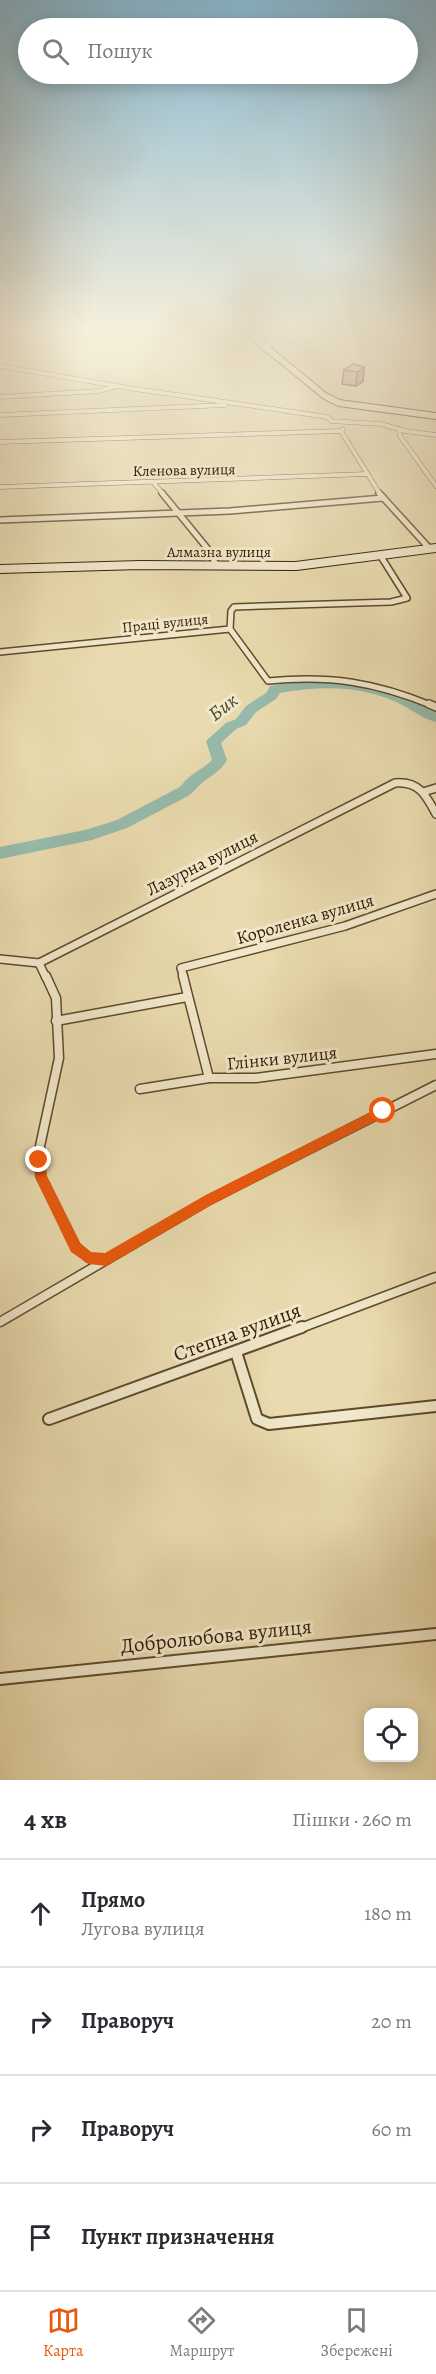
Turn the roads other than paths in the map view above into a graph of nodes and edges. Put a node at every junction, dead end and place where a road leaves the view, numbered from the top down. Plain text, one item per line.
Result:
1 (81, 412) edge
2 (293, 412) edge
3 (407, 412) edge
4 (0, 415) edge
5 (436, 416) edge
6 (331, 421) junction
7 (350, 422) junction
8 (399, 429) junction
9 (339, 431) junction
10 (436, 435) edge
11 (0, 442) edge
12 (367, 474) junction
13 (153, 482) junction
14 (436, 486) edge
15 (0, 487) edge
16 (383, 498) junction
17 (176, 512) junction
18 (0, 520) edge
19 (433, 548) edge
20 (380, 555) junction
21 (217, 566) junction
22 (0, 570) edge
23 (230, 629) junction
24 (0, 652) edge
25 (436, 707) edge
26 (416, 784) joint
27 (436, 788) edge
28 (423, 792) junction
29 (436, 814) edge
30 (436, 894) edge
31 (0, 959) edge
32 (39, 963) junction
33 (181, 968) joint
34 (187, 998) junction
35 (56, 1021) junction
36 (436, 1054) edge
37 (209, 1078) junction
38 (436, 1085) edge
39 (140, 1089) dead end
40 (106, 1260) junction
41 (436, 1276) edge
42 (0, 1322) edge
43 (236, 1352) junction
44 (436, 1406) edge
45 (49, 1419) dead end
46 (436, 1634) edge
47 (0, 1679) edge

1 - 4 street
2 - 6 street
3 - 5 main road
6 - 7 street
6 - 9 street
7 - 8 street
7 - 9 street
8 - 10 street
8 - 14 street
9 - 11 street
9 - 12 street
12 - 13 street, Кленова вулиця
12 - 16 street
13 - 15 street, Кленова вулиця
13 - 17 street
16 - 17 street
16 - 19 street
17 - 18 street
17 - 21 street
19 - 20 main road, Алмазна вулиця
20 - 21 main road, Алмазна вулиця
20 - 23 street, Праці вулиця
21 - 22 main road, Алмазна вулиця
23 - 24 street, Праці вулиця
23 - 25 street
26 - 28 street
26 - 32 street, Лазурна вулиця
27 - 28 street
28 - 29 street
30 - 33 street, Короленка вулиця
31 - 32 street
32 - 35 street
33 - 34 street, Глінки вулиця
34 - 35 street
34 - 37 street, Глінки вулиця
35 - 40 street
36 - 37 street, Глінки вулиця
37 - 39 street
38 - 40 street
40 - 42 street
41 - 43 street, Степна вулиця
43 - 44 street
43 - 45 street, Степна вулиця
46 - 47 street, Добролюбова вулиця

